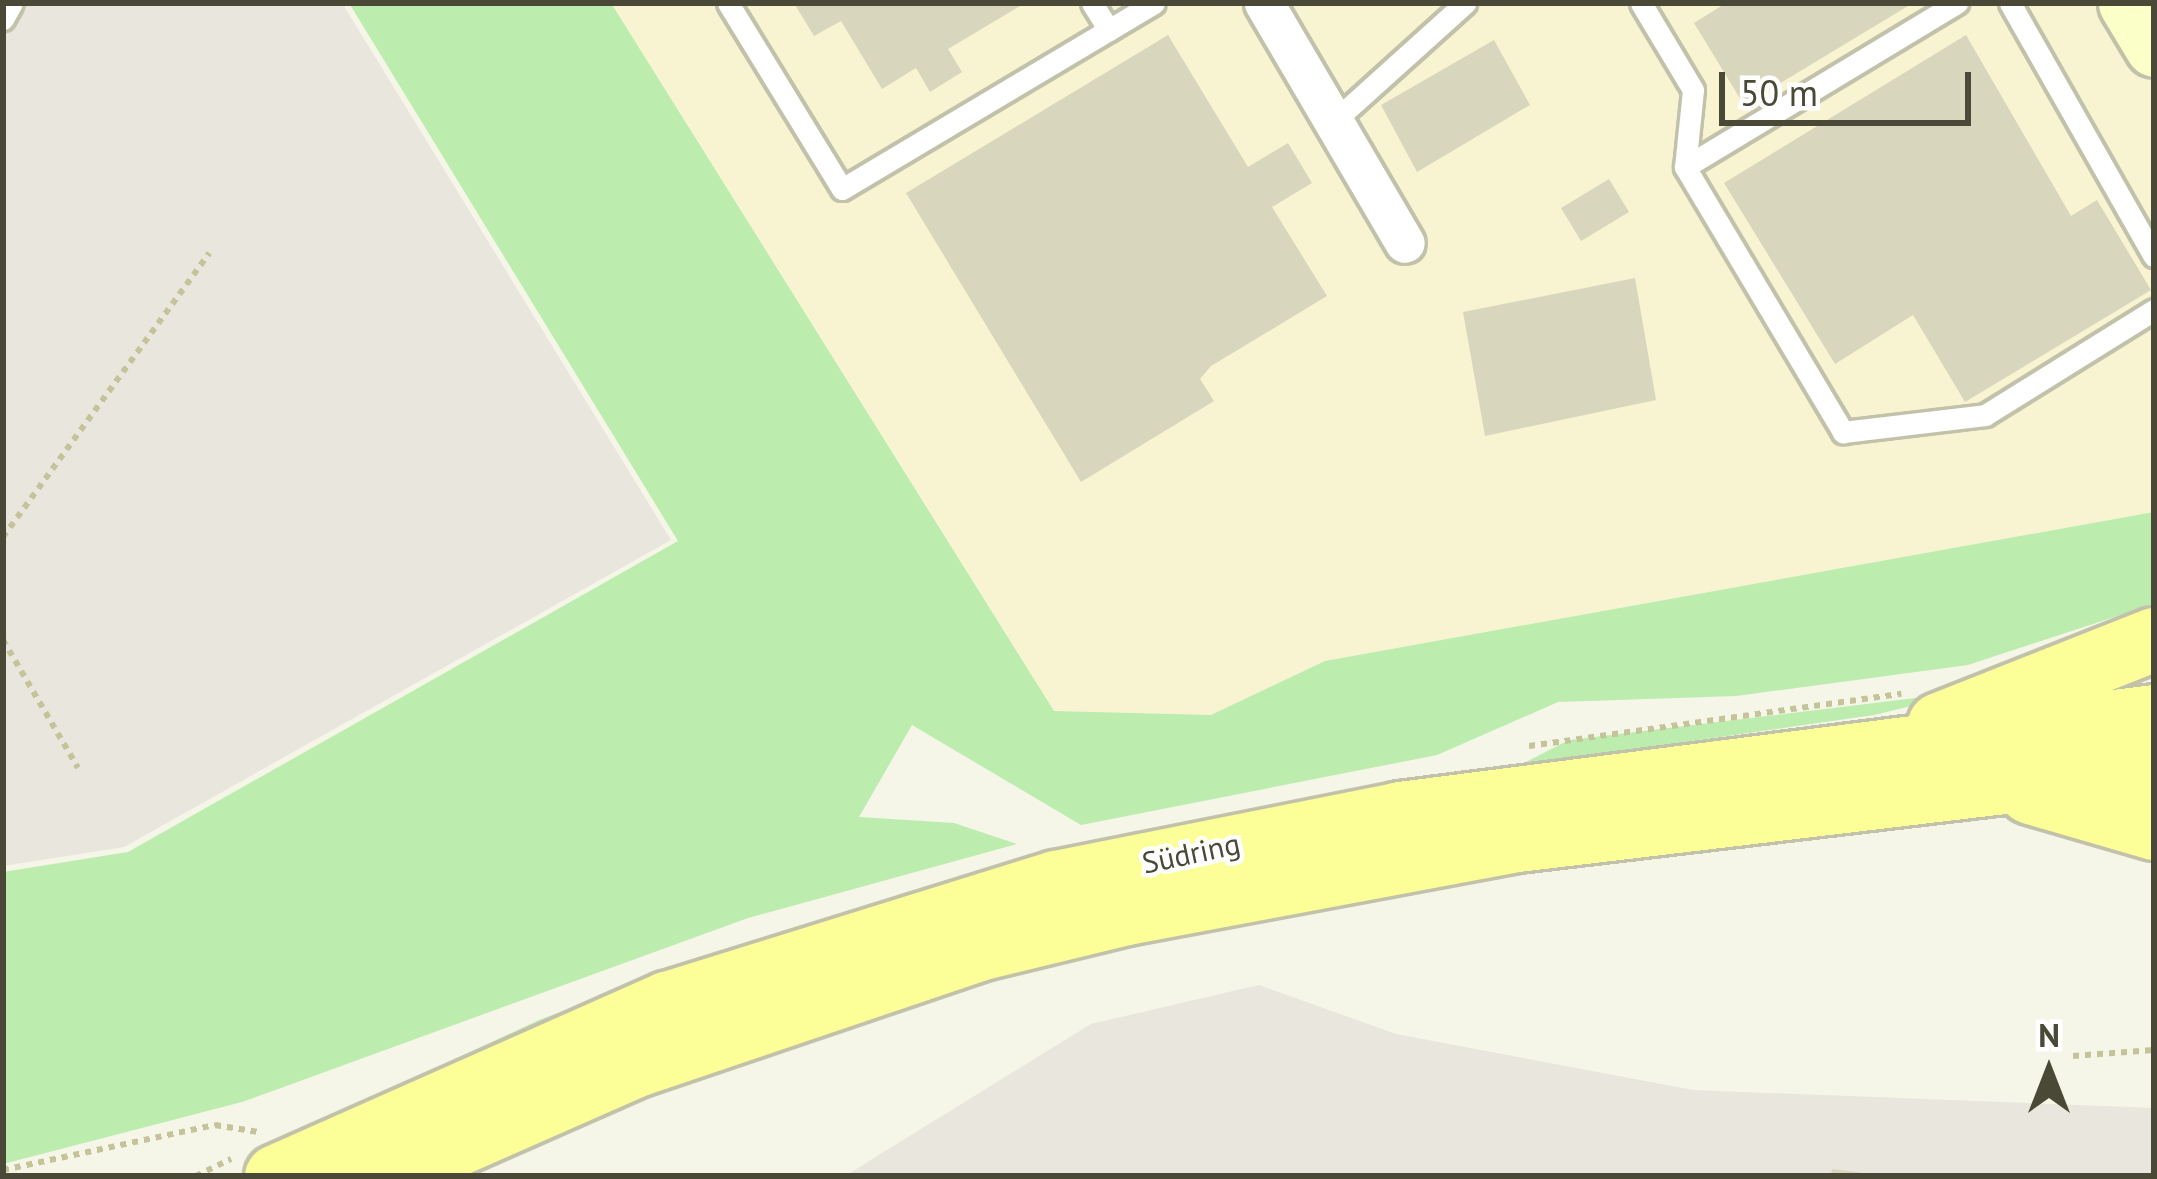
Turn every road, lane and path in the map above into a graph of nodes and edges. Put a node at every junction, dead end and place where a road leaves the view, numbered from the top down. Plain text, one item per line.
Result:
1 (12, 3) edge
2 (728, 3) edge
3 (1092, 3) edge
4 (1154, 3) edge
5 (1264, 3) edge
6 (1465, 3) edge
7 (1641, 3) edge
8 (1957, 3) edge
9 (2010, 3) edge
10 (2127, 3) edge
11 (3, 19) edge
12 (1109, 30) junction
13 (2154, 48) edge
14 (1333, 122) junction
15 (1684, 167) junction
16 (1405, 243) dead end
17 (209, 253) dead end
18 (2154, 256) edge
19 (2154, 310) edge
20 (3, 537) edge
21 (2154, 639) edge
22 (3, 640) edge
23 (1918, 692) dead end
24 (2154, 716) edge
25 (1874, 749) junction
26 (1506, 755) dead end
27 (2154, 764) edge
28 (78, 769) dead end
29 (1999, 784) junction
30 (2154, 828) edge
31 (2154, 1050) edge
32 (2073, 1057) dead end
33 (3, 1169) edge
34 (285, 1172) edge
35 (384, 1176) edge

1 - 11 lane
2 - 12 lane
3 - 12 lane
4 - 12 lane
5 - 14 street
6 - 14 lane
7 - 15 lane
8 - 15 lane
9 - 18 lane
10 - 13 main road
14 - 16 street
15 - 19 lane
17 - 20 path
21 - 25 main road
22 - 28 path
23 - 26 path
24 - 25 main road, Südring
25 - 34 main road, Südring
27 - 29 main road, Südring
29 - 30 main road
29 - 35 main road, Südring
31 - 32 path
33 - 34 path

